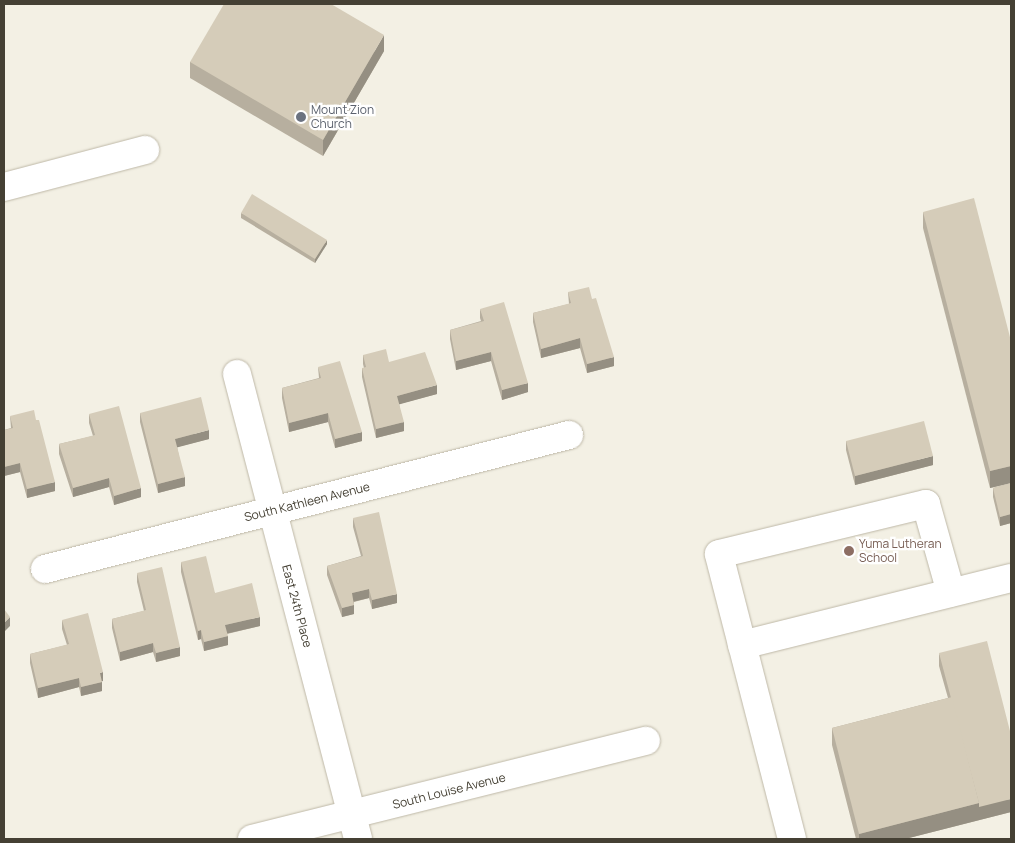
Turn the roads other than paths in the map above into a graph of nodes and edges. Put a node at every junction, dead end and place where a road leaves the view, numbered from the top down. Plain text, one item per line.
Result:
1 (145, 150) dead end
2 (4, 187) edge
3 (237, 374) dead end
4 (569, 435) dead end
5 (272, 511) junction
6 (45, 569) dead end
7 (1011, 578) edge
8 (950, 593) junction
9 (742, 645) junction
10 (646, 741) dead end
11 (355, 828) edge
12 (252, 839) edge
13 (792, 839) edge

1 - 2 street
3 - 5 street, East 24th Place
4 - 5 street, South Kathleen Avenue
5 - 6 street, South Kathleen Avenue
5 - 11 street, East 24th Place
7 - 8 street
8 - 9 street
8 - 9 street
9 - 13 street
10 - 11 street, South Louise Avenue
11 - 12 street, South Louise Avenue

